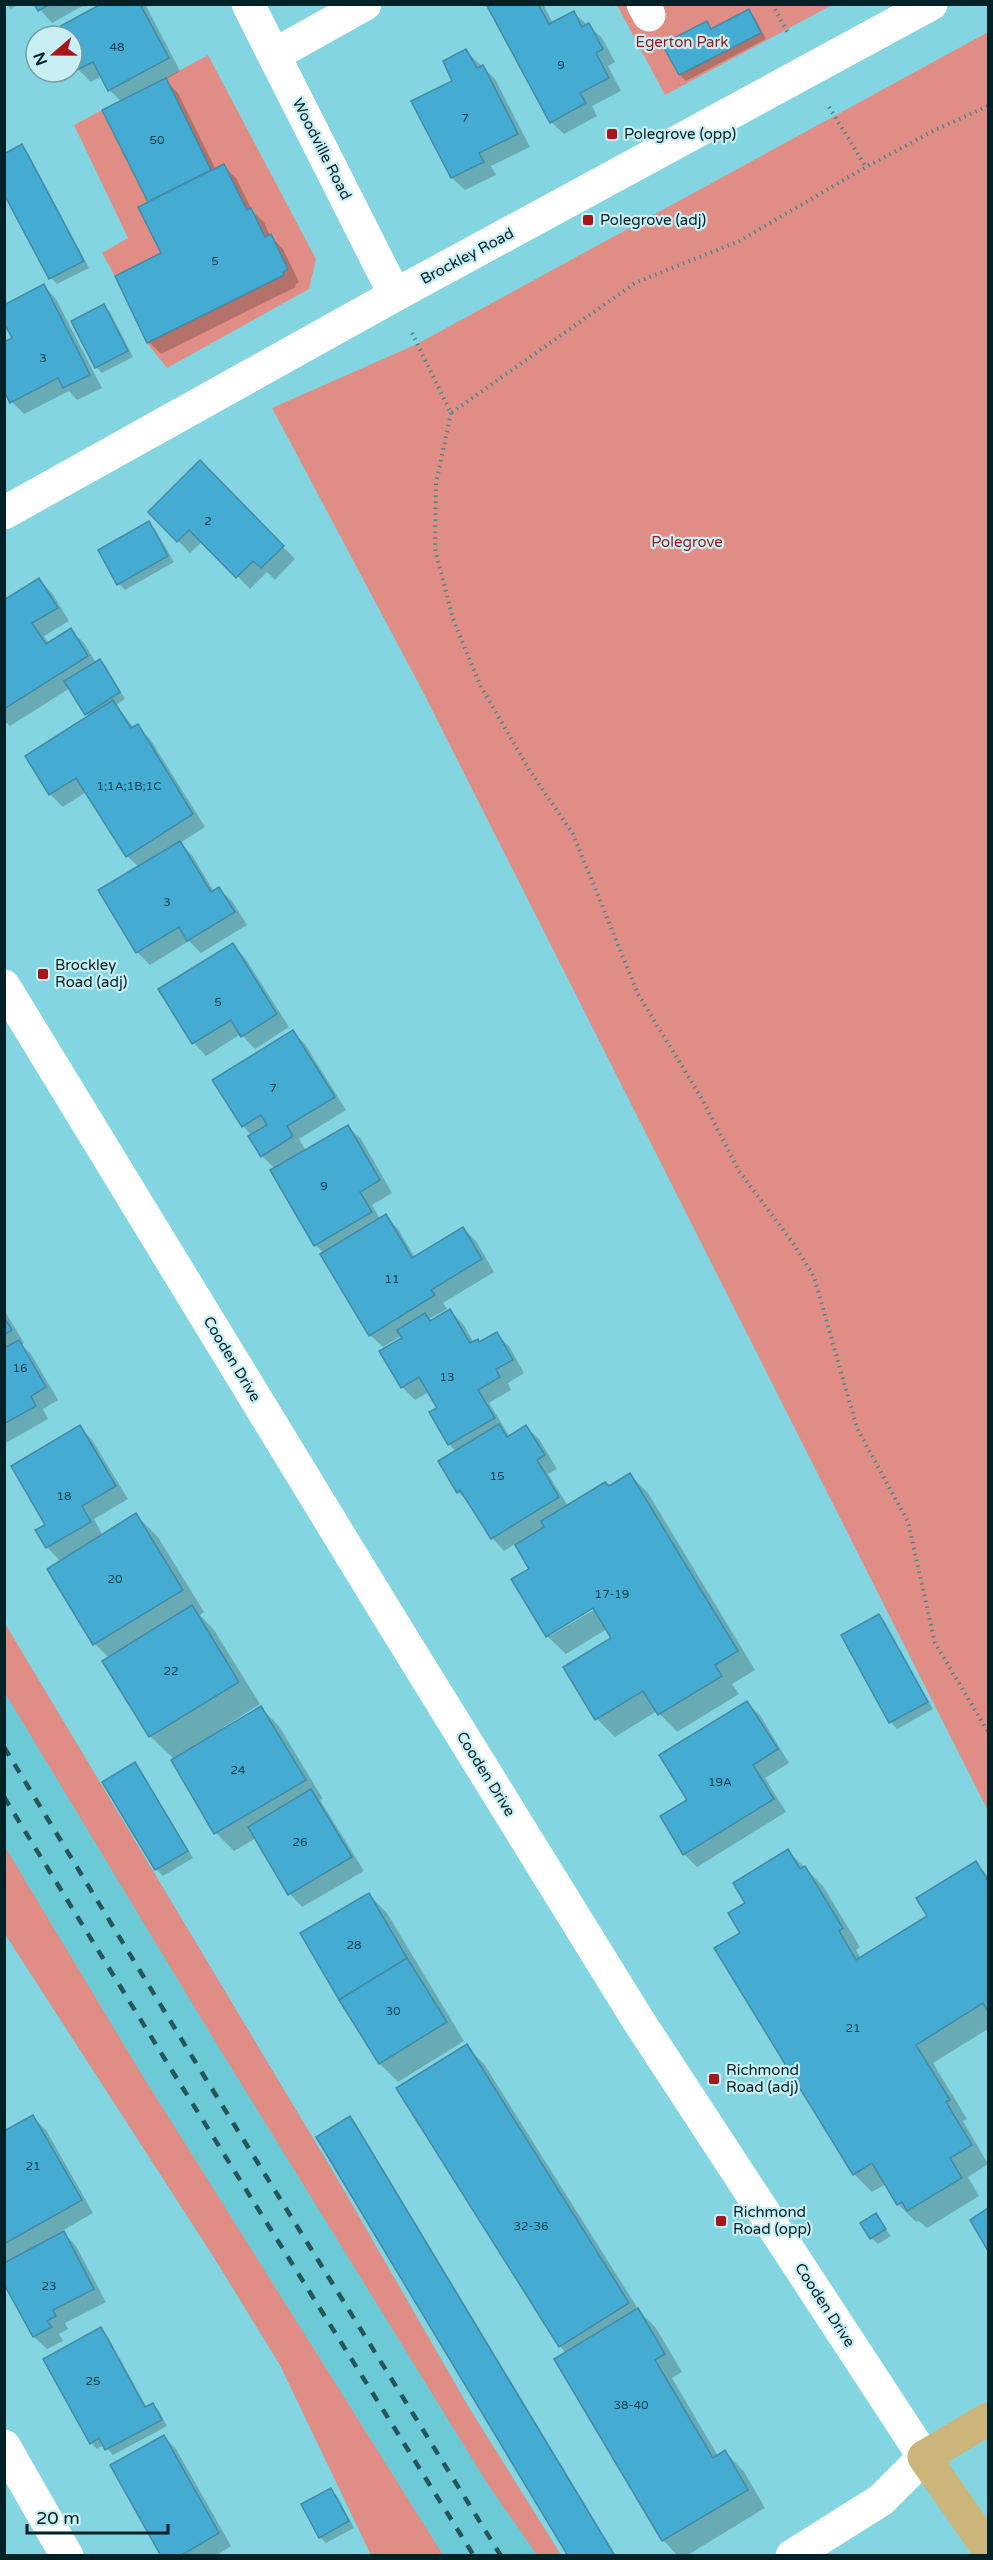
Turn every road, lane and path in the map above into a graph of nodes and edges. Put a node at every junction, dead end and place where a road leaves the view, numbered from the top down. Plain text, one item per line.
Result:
1 (248, 4) edge
2 (365, 4) edge
3 (932, 4) edge
4 (274, 55) junction
5 (810, 72) junction
6 (988, 106) edge
7 (866, 167) junction
8 (395, 295) junction
9 (451, 413) junction
10 (4, 513) edge
11 (4, 986) edge
12 (988, 1732) edge
13 (988, 2419) edge
14 (4, 2446) edge
15 (924, 2457) junction
16 (988, 2549) edge
17 (68, 2556) edge
18 (792, 2556) edge

1 - 4 street, Woodville Road
2 - 4 street
3 - 5 street, Brockley Road
4 - 8 street, Woodville Road
5 - 7 path
5 - 8 street, Brockley Road
6 - 7 path
7 - 9 path
8 - 9 path
8 - 10 street, Brockley Road
9 - 12 path
11 - 15 street, Cooden Drive
13 - 15 main road
14 - 17 street
15 - 16 main road, Cooden Drive
15 - 18 street

